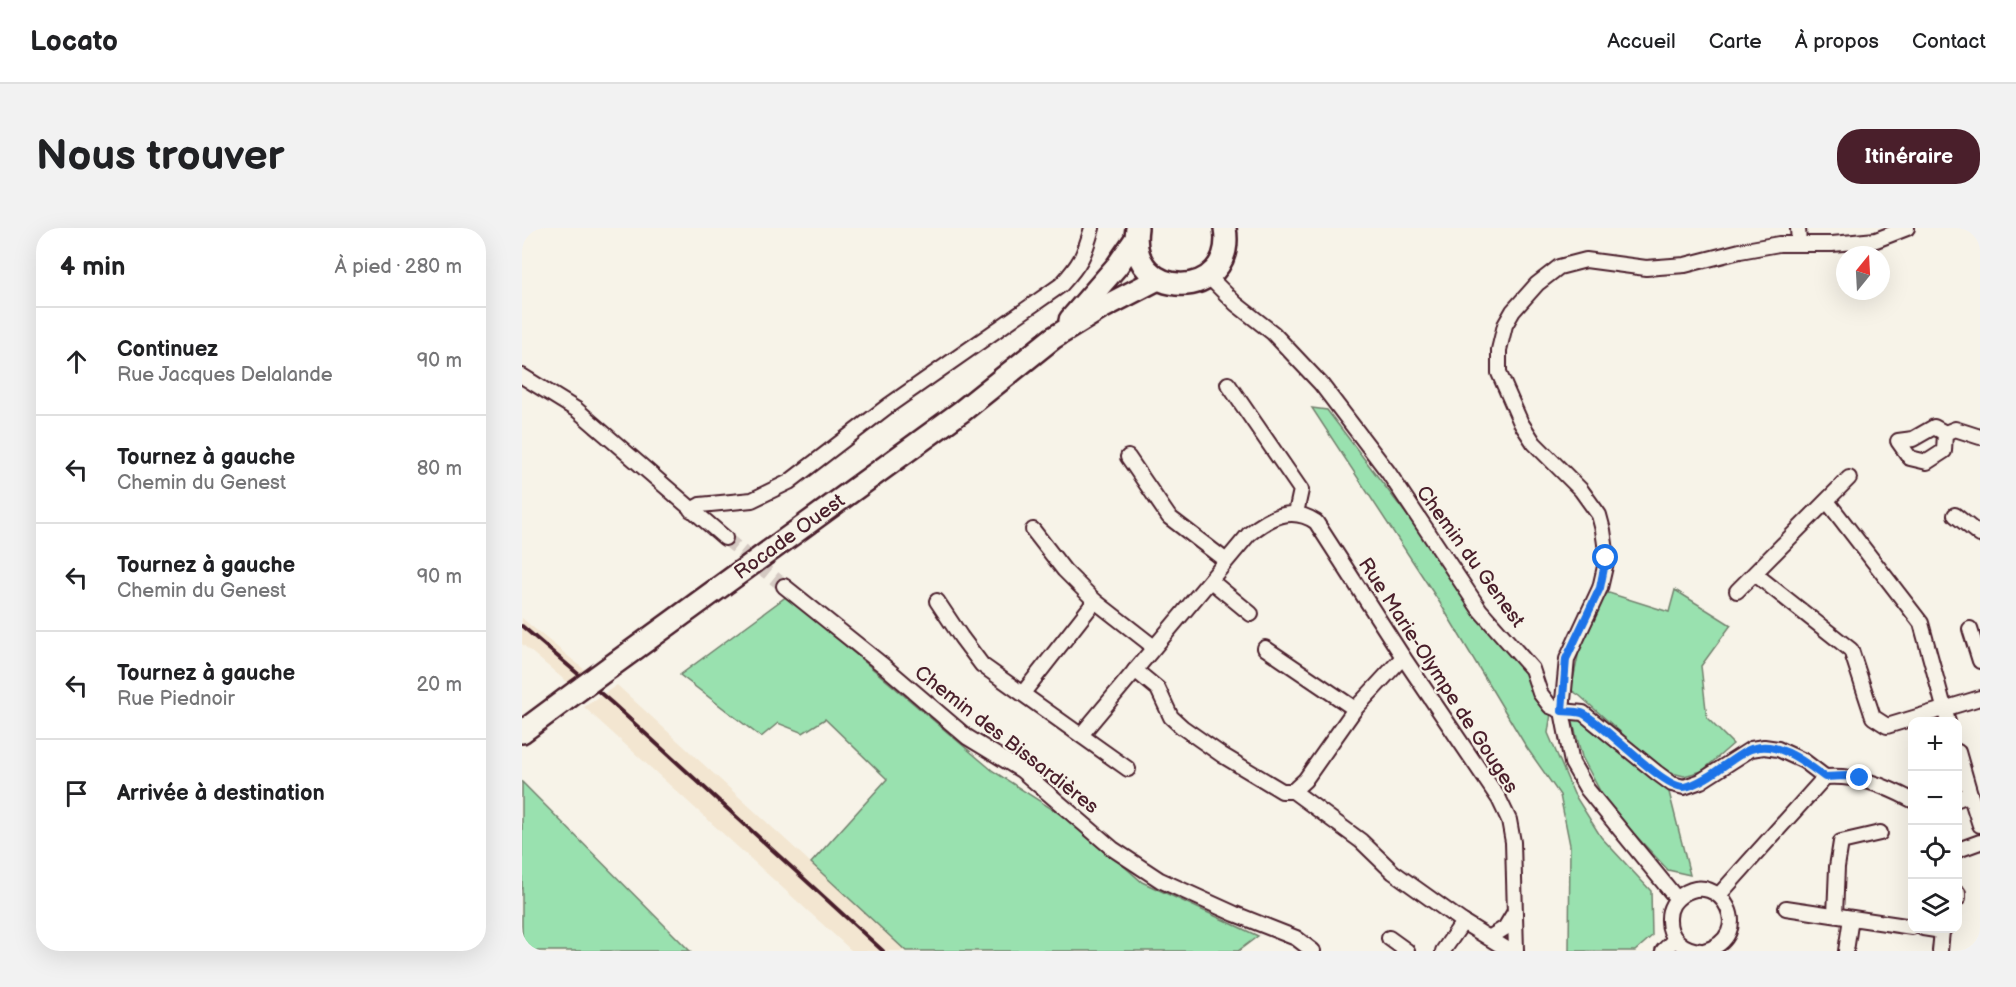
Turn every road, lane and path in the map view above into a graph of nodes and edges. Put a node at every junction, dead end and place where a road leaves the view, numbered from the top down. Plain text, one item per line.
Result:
1 (1092, 228) edge
2 (1798, 228) edge
3 (1907, 228) edge
4 (1232, 232) edge
5 (1136, 234) edge
6 (1799, 244) junction
7 (1208, 276) junction
8 (1158, 279) junction
9 (1053, 338) junction
10 (522, 376) edge
11 (1228, 384) dead end
12 (1945, 433) dead end
13 (1980, 437) edge
14 (1128, 457) dead end
15 (1849, 478) dead end
16 (1827, 501) junction
17 (691, 510) junction
18 (1296, 513) junction
19 (1955, 515) dead end
20 (1033, 530) dead end
21 (1980, 535) edge
22 (725, 538) tunnel mouth
23 (1226, 560) junction
24 (1755, 574) junction
25 (1211, 581) junction
26 (784, 586) tunnel mouth
27 (1737, 591) dead end
28 (937, 601) dead end
29 (1095, 601) junction
30 (1251, 614) dead end
31 (1970, 629) dead end
32 (1154, 647) junction
33 (1265, 648) dead end
34 (1403, 657) junction
35 (1980, 661) edge
36 (1135, 670) junction
37 (1023, 693) junction
38 (1980, 698) edge
39 (1355, 709) junction
40 (1562, 711) junction
41 (1946, 715) edge
42 (525, 728) edge
43 (1081, 735) junction
44 (1128, 769) dead end
45 (1961, 771) edge
46 (1825, 777) junction
47 (1293, 790) junction
48 (1964, 796) edge
49 (1908, 798) edge
50 (1980, 825) edge
51 (1880, 833) dead end
52 (1980, 842) edge
53 (1962, 849) edge
54 (1719, 895) junction
55 (1677, 899) junction
56 (1786, 908) dead end
57 (1514, 913) junction
58 (1835, 915) junction
59 (1851, 918) junction
60 (1462, 922) junction
61 (1908, 926) edge
62 (1943, 933) edge
63 (1389, 938) dead end
64 (1489, 938) junction
65 (1675, 939) junction
66 (1726, 947) edge
67 (1313, 951) edge
68 (1407, 951) edge
69 (1443, 951) edge
70 (1510, 951) edge
71 (1516, 951) edge
72 (1663, 951) edge
73 (1702, 951) edge
74 (1846, 951) edge
75 (1940, 951) edge

1 - 17 street
2 - 6 street
3 - 6 street
4 - 7 main road
5 - 8 main road
5 - 9 main road, Rocade Ouest
6 - 40 street
7 - 8 main road
7 - 40 street, Chemin du Genest
8 - 9 main road, Rocade Ouest
9 - 42 main road, Rocade Ouest, bridge
10 - 17 street
11 - 18 street
12 - 13 street
14 - 23 street
15 - 16 street
16 - 24 street
16 - 41 street
17 - 22 street
18 - 23 street
18 - 34 street, Rue Marie-Olympe de Gouges
19 - 21 street
20 - 29 street
23 - 25 street
24 - 27 street
24 - 41 street
25 - 30 street
25 - 32 street
26 - 67 street, Chemin des Bissardières
28 - 37 street
29 - 32 street
29 - 37 street
31 - 35 street
32 - 36 street
33 - 39 street
34 - 39 street
34 - 57 street, Rue Marie-Olympe de Gouges
36 - 43 street
36 - 47 street
37 - 43 street
38 - 41 street
39 - 47 street
40 - 46 street, Chemin du Genest
40 - 55 street
43 - 44 street
45 - 48 street
46 - 49 street
46 - 54 street
47 - 60 street
48 - 50 street
51 - 58 street
52 - 53 street
54 - 55 street
54 - 66 street
55 - 65 street
56 - 58 street
57 - 64 street
57 - 71 street, Rue Marie-Olympe de Gouges
58 - 59 street
59 - 61 street
59 - 74 street
60 - 64 street
60 - 69 street
62 - 75 street
63 - 68 street
64 - 70 street
65 - 72 street
65 - 73 street
66 - 73 street

